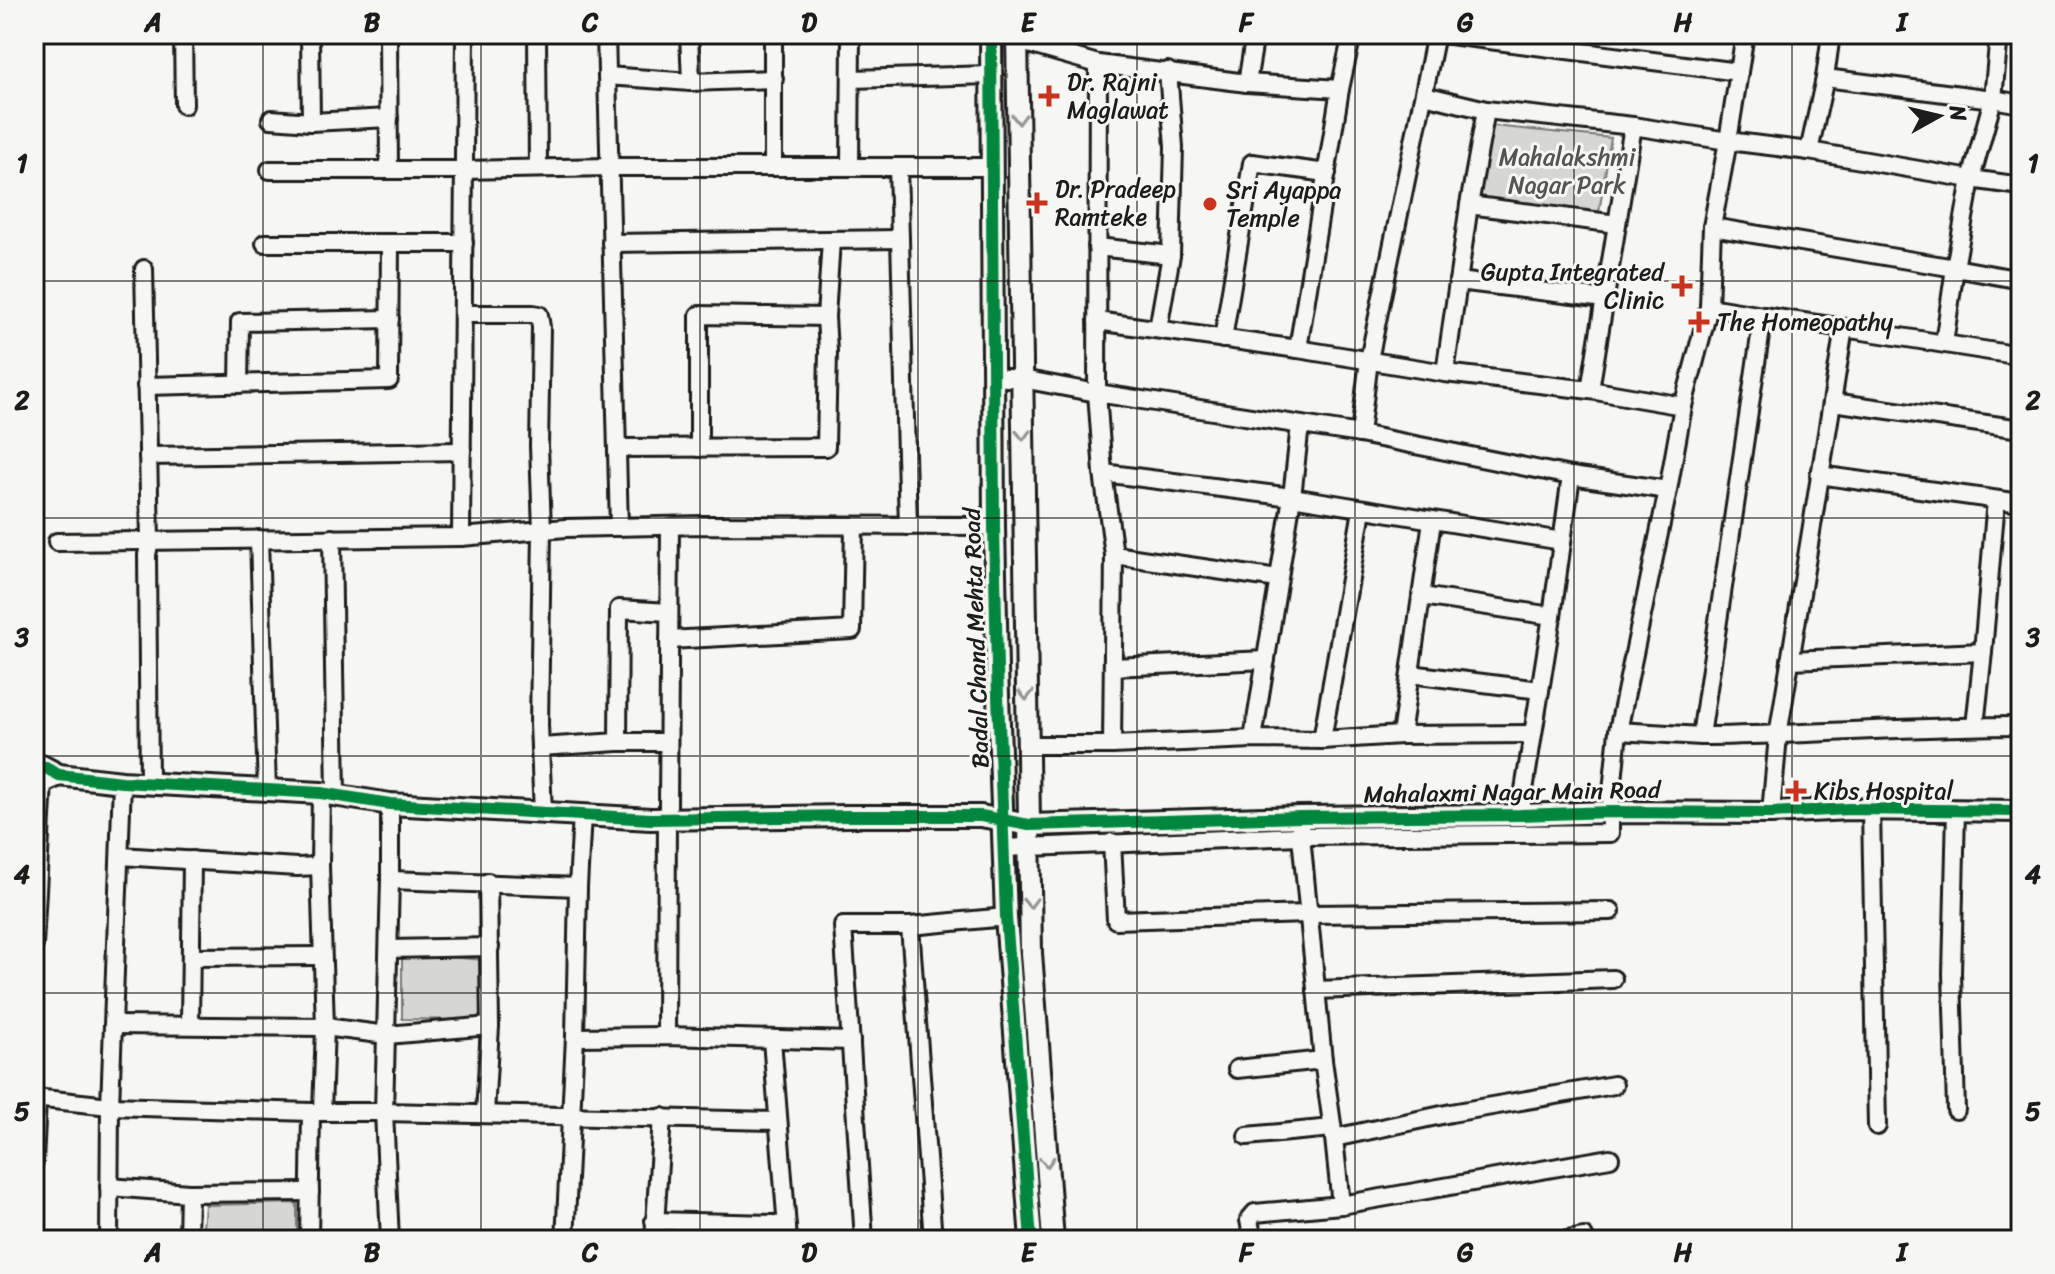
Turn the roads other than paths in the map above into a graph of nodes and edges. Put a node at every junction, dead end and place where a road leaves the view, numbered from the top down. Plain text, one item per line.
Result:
1 (183, 34) edge
2 (310, 34) edge
3 (388, 34) edge
4 (465, 34) edge
5 (537, 34) edge
6 (606, 34) edge
7 (689, 34) edge
8 (773, 34) edge
9 (851, 34) edge
10 (991, 34) edge
11 (1255, 34) edge
12 (1352, 34) edge
13 (1439, 34) edge
14 (1745, 34) edge
15 (1831, 34) edge
16 (1999, 34) edge
17 (1018, 37) edge
18 (1098, 64) junction
19 (1168, 71) junction
20 (1739, 72) junction
21 (991, 75) junction
22 (607, 76) junction
23 (1825, 78) junction
24 (774, 79) junction
25 (851, 79) junction
26 (691, 82) junction
27 (1247, 83) junction
28 (1340, 89) junction
29 (1424, 95) junction
30 (1993, 99) junction
31 (2021, 104) edge
32 (184, 105) dead end
33 (1486, 110) junction
34 (389, 118) junction
35 (271, 119) dead end
36 (311, 122) junction
37 (1633, 126) junction
38 (1728, 141) junction
39 (1809, 151) junction
40 (609, 167) junction
41 (773, 167) junction
42 (850, 167) junction
43 (898, 167) junction
44 (991, 167) junction
45 (538, 168) junction
46 (270, 170) dead end
47 (389, 170) junction
48 (464, 170) junction
49 (1327, 173) junction
50 (1971, 179) junction
51 (2021, 186) edge
52 (1469, 205) junction
53 (1617, 224) junction
54 (1712, 227) junction
55 (900, 239) junction
56 (831, 240) junction
57 (265, 243) dead end
58 (390, 243) junction
59 (464, 243) junction
60 (611, 243) junction
61 (1097, 247) junction
62 (1171, 255) junction
63 (1955, 268) junction
64 (144, 269) dead end
65 (2021, 280) edge
66 (1458, 281) junction
67 (1605, 299) junction
68 (1709, 307) junction
69 (463, 314) junction
70 (1763, 316) junction
71 (826, 317) junction
72 (390, 319) junction
73 (1097, 321) junction
74 (1844, 328) junction
75 (1158, 329) junction
76 (1223, 339) junction
77 (1944, 343) junction
78 (1298, 349) junction
79 (2021, 356) edge
80 (1369, 360) junction
81 (1445, 373) junction
82 (993, 377) junction
83 (1022, 379) junction
84 (239, 384) junction
85 (146, 386) junction
86 (1590, 390) junction
87 (1097, 393) junction
88 (1833, 402) junction
89 (1683, 406) junction
90 (1300, 425) junction
91 (2021, 429) edge
92 (1360, 434) junction
93 (617, 448) junction
94 (699, 448) junction
95 (462, 451) junction
96 (148, 456) junction
97 (1103, 473) junction
98 (1819, 475) junction
99 (1571, 476) junction
100 (1668, 490) junction
101 (1292, 497) junction
102 (1996, 500) junction
103 (2021, 503) edge
104 (1362, 510) junction
105 (1432, 521) junction
106 (670, 526) junction
107 (854, 526) junction
108 (908, 526) junction
109 (994, 526) junction
110 (619, 527) junction
111 (542, 530) junction
112 (461, 537) junction
113 (332, 538) junction
114 (259, 539) junction
115 (150, 540) junction
116 (1562, 541) junction
117 (57, 542) dead end
118 (1114, 555) junction
119 (1278, 579) junction
120 (1422, 596) junction
121 (669, 612) junction
122 (1552, 616) junction
123 (669, 640) junction
124 (1983, 652) junction
125 (1266, 660) junction
126 (1790, 660) junction
127 (1113, 667) junction
128 (1410, 674) junction
129 (1540, 690) junction
130 (1975, 726) junction
131 (2021, 726) edge
132 (1618, 731) junction
133 (1532, 734) junction
134 (1401, 735) junction
135 (1701, 736) junction
136 (1778, 736) junction
137 (1253, 739) junction
138 (1322, 740) junction
139 (618, 742) junction
140 (668, 742) junction
141 (1027, 745) junction
142 (1112, 745) junction
143 (540, 747) junction
144 (42, 776) edge
145 (122, 782) junction
146 (149, 783) junction
147 (267, 790) junction
148 (328, 794) junction
149 (390, 804) junction
150 (1871, 809) junction
151 (1956, 810) junction
152 (2021, 811) edge
153 (543, 812) junction
154 (668, 812) junction
155 (1610, 812) junction
156 (1771, 813) junction
157 (582, 814) junction
158 (1520, 815) junction
159 (1003, 821) junction
160 (1029, 825) junction
161 (1300, 826) junction
162 (1112, 842) junction
163 (1029, 847) junction
164 (1004, 848) junction
165 (120, 856) junction
166 (192, 860) junction
167 (320, 866) junction
168 (390, 880) junction
169 (488, 882) junction
170 (578, 887) junction
171 (1611, 911) dead end
172 (1307, 914) junction
173 (1006, 917) junction
174 (910, 926) junction
175 (34, 945) edge
176 (490, 947) junction
177 (389, 949) junction
178 (322, 956) junction
179 (191, 957) junction
180 (1613, 979) dead end
181 (1316, 990) junction
182 (190, 1024) junction
183 (114, 1025) junction
184 (490, 1026) junction
185 (325, 1027) junction
186 (387, 1035) junction
187 (666, 1036) junction
188 (575, 1037) junction
189 (772, 1040) junction
190 (851, 1041) junction
191 (1323, 1060) junction
192 (1237, 1069) dead end
193 (1614, 1085) dead end
194 (36, 1099) edge
195 (110, 1106) junction
196 (1956, 1110) dead end
197 (316, 1112) junction
198 (384, 1112) junction
199 (485, 1114) junction
200 (571, 1117) junction
201 (662, 1117) junction
202 (778, 1121) junction
203 (1877, 1126) dead end
204 (1333, 1133) junction
205 (1247, 1136) dead end
206 (1610, 1158) dead end
207 (34, 1162) edge
208 (109, 1187) junction
209 (310, 1192) junction
210 (189, 1193) junction
211 (1341, 1205) junction
212 (654, 1221) junction
213 (787, 1234) edge
214 (109, 1240) edge
215 (188, 1240) edge
216 (309, 1240) edge
217 (390, 1240) edge
218 (565, 1240) edge
219 (654, 1240) edge
220 (864, 1240) edge
221 (933, 1240) edge
222 (1031, 1240) edge
223 (1053, 1240) edge
224 (1253, 1240) edge

1 - 32 street
2 - 36 street
3 - 34 street
4 - 48 street
5 - 45 street
6 - 22 street
7 - 26 street
8 - 24 street
9 - 25 street
10 - 21 street, Badal Chand Mehta Road
11 - 27 street
12 - 28 street
13 - 20 street
13 - 29 street
14 - 20 street
15 - 23 street
16 - 30 street
17 - 18 street
17 -> 83 street
18 - 19 street
18 - 61 street
19 - 27 street
19 - 62 street
20 - 38 street
21 - 25 street
21 - 44 street, Badal Chand Mehta Road
22 - 26 street
22 - 40 street
23 - 30 street
23 - 39 street
24 - 26 street
24 - 41 street
25 - 42 street
27 - 28 street
28 - 49 street
29 - 33 street
29 - 80 street
30 - 31 street
30 - 50 street
33 - 37 street
33 - 52 street
34 - 36 street
34 - 47 street
35 - 36 street
37 - 38 street
37 - 53 street
38 - 39 street
38 - 54 street
39 - 50 street
40 - 41 street
40 - 45 street
40 - 60 street
41 - 42 street
42 - 43 street
43 - 44 street
43 - 55 street
44 - 82 street, Badal Chand Mehta Road
45 - 48 street
46 - 47 street
47 - 48 street
48 - 59 street
49 - 76 street
49 - 78 street
50 - 51 street
50 - 63 street
52 - 53 street
52 - 66 street
53 - 67 street
54 - 63 street
54 - 68 street
55 - 56 street
55 - 108 street
56 - 60 street
56 - 71 street
57 - 58 street
58 - 59 street
58 - 72 street
59 - 69 street
60 - 93 street
61 - 62 street
61 - 73 street
62 - 75 street
63 - 65 street
63 - 77 street
64 - 85 street
66 - 67 street
66 - 81 street
67 - 86 street
68 - 70 street
68 - 89 street
69 - 95 street
69 - 111 street
70 - 74 street
70 - 135 street
71 - 94 street
71 - 94 street
72 - 84 street
72 - 84 street
73 - 75 street
73 - 87 street
74 - 77 street
74 - 88 street
75 - 76 street
76 - 78 street
77 - 79 street
78 - 80 street
80 - 81 street
80 - 92 street
81 - 86 street
82 - 83 street
82 - 109 street, Badal Chand Mehta Road
83 - 87 street
83 -> 141 street
84 - 85 street
85 - 96 street
86 - 89 street
87 - 90 street
87 - 97 street
88 - 91 street
88 - 98 street
89 - 100 street
90 - 92 street
90 - 101 street
92 - 99 street
93 - 94 street
93 - 110 street
95 - 96 street
95 - 112 street
96 - 115 street
97 - 101 street
97 - 118 street
98 - 102 street
98 - 126 street
99 - 100 street
99 - 116 street
100 - 132 street
101 - 104 street
101 - 119 street
102 - 103 street
102 - 124 street
104 - 105 street
104 - 138 street
105 - 116 street
105 - 120 street
106 - 107 street
106 - 110 street
106 - 121 street
107 - 108 street
107 - 123 street
108 - 109 street
109 - 159 street, Badal Chand Mehta Road
110 - 111 street
111 - 112 street
111 - 143 street
112 - 113 street
113 - 114 street
113 - 148 street
114 - 115 street
114 - 147 street
115 - 117 street
115 - 146 street
116 - 122 street
118 - 119 street
118 - 127 street
119 - 125 street
120 - 122 street
120 - 128 street
121 - 123 street
121 - 139 street
122 - 129 street
123 - 140 street
124 - 126 street
124 - 130 street
125 - 127 street
125 - 137 street
126 - 136 street
127 - 142 street
128 - 129 street
128 - 134 street
129 - 133 street
130 - 131 street
130 - 136 street
132 - 135 street
132 - 155 street
133 - 134 street
133 - 158 street
134 - 138 street
135 - 136 street
136 - 156 street
137 - 138 street
137 - 142 street
139 - 140 street
139 - 143 street
140 - 154 street
141 - 142 street
141 - 160 street
143 - 153 street
144 - 145 street, Mahalaxmi Nagar Main Road
144 - 175 street
145 - 146 street, Mahalaxmi Nagar Main Road
145 - 165 street
146 - 147 street, Mahalaxmi Nagar Main Road
147 - 148 street, Mahalaxmi Nagar Main Road
148 - 149 street, Mahalaxmi Nagar Main Road
148 - 167 street
149 - 153 street, Mahalaxmi Nagar Main Road
149 - 168 street
150 - 151 street, Mahalaxmi Nagar Main Road
150 - 156 street, Mahalaxmi Nagar Main Road
150 - 203 street
151 - 152 street, Mahalaxmi Nagar Main Road
151 - 196 street
153 - 157 street, Mahalaxmi Nagar Main Road
154 - 157 street, Mahalaxmi Nagar Main Road
154 - 159 street, Mahalaxmi Nagar Main Road
154 - 187 street
155 - 156 street, Mahalaxmi Nagar Main Road
155 - 158 street, Mahalaxmi Nagar Main Road
155 - 161 street
157 - 170 street
158 - 161 street, Mahalaxmi Nagar Main Road
159 - 160 street, Mahalaxmi Nagar Main Road
159 - 164 street, Badal Chand Mehta Road
160 - 161 street, Mahalaxmi Nagar Main Road
160 - 163 street
161 - 162 street
161 - 172 street
162 - 163 street
162 - 172 street
163 - 164 street
163 -> 223 street
164 - 173 street, Badal Chand Mehta Road
165 - 166 street
165 - 183 street
166 - 167 street
166 - 179 street
167 - 178 street
168 - 169 street
168 - 177 street
169 - 170 street
169 - 176 street
170 - 188 street
171 - 172 street
172 - 181 street
173 - 174 street
173 - 222 street, Badal Chand Mehta Road
174 - 190 street
174 - 221 street
176 - 177 street
176 - 184 street
177 - 186 street
178 - 179 street
178 - 185 street
179 - 182 street
180 - 181 street
181 - 191 street
182 - 183 street
182 - 185 street
183 - 195 street
184 - 186 street
184 - 199 street
185 - 186 street
185 - 197 street
186 - 198 street
187 - 188 street
187 - 189 street
188 - 200 street
189 - 190 street
189 - 202 street
190 - 220 street
191 - 192 street
191 - 204 street
193 - 204 street
194 - 195 street
194 - 207 street
195 - 197 street
195 - 208 street
197 - 198 street
197 - 209 street
198 - 199 street
198 - 217 street
199 - 200 street
200 - 201 street
200 - 218 street
201 - 202 street
201 - 212 street
202 - 213 street
204 - 205 street
204 - 211 street
206 - 211 street
208 - 210 street
208 - 214 street
209 - 210 street
209 - 216 street
210 - 215 street
211 - 224 street
212 - 213 street
212 - 219 street

